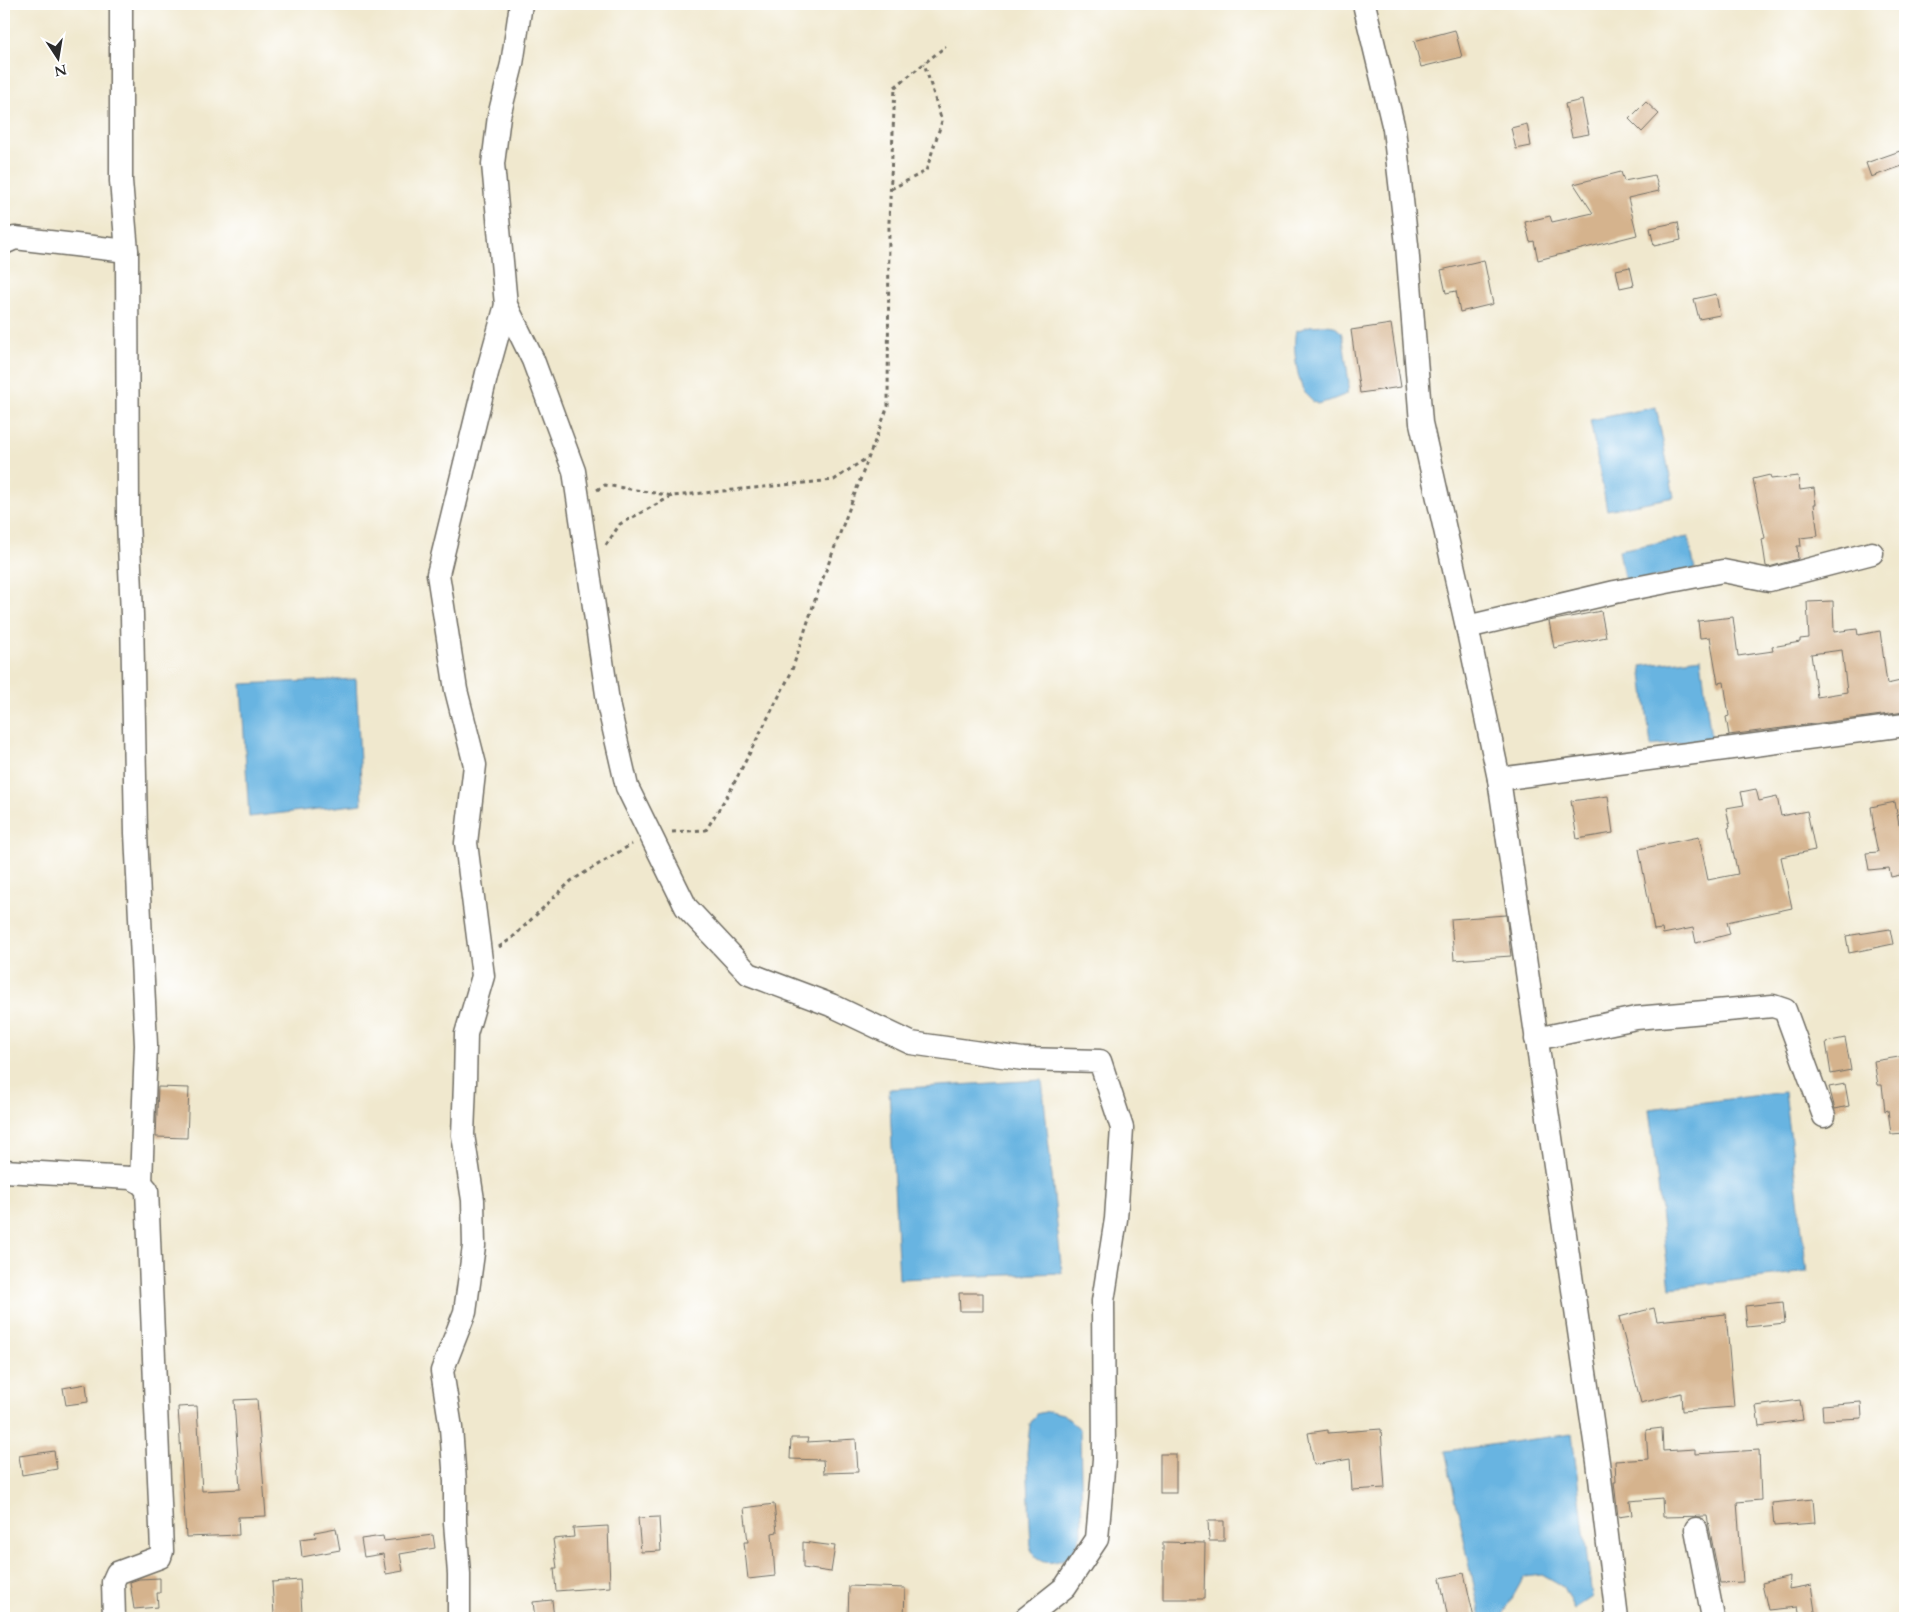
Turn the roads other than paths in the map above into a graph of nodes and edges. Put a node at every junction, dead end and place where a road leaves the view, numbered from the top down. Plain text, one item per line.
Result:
1 (121, 4) edge
2 (521, 4) edge
3 (1364, 4) edge
4 (4, 243) edge
5 (127, 250) junction
6 (506, 305) junction
7 (1872, 554) dead end
8 (1467, 627) junction
9 (1905, 725) edge
10 (1499, 779) junction
11 (1536, 1039) junction
12 (1824, 1116) dead end
13 (4, 1171) edge
14 (141, 1182) junction
15 (1696, 1529) dead end
16 (114, 1618) edge
17 (459, 1618) edge
18 (1026, 1618) edge
19 (1617, 1618) edge
20 (1713, 1618) edge

1 - 5 street
2 - 6 street
3 - 8 street
4 - 5 street
5 - 14 street
6 - 17 street
6 - 18 street
7 - 8 street
8 - 10 street
9 - 10 street
10 - 11 street
11 - 12 street
11 - 19 street
13 - 14 street
14 - 16 street
15 - 20 street

